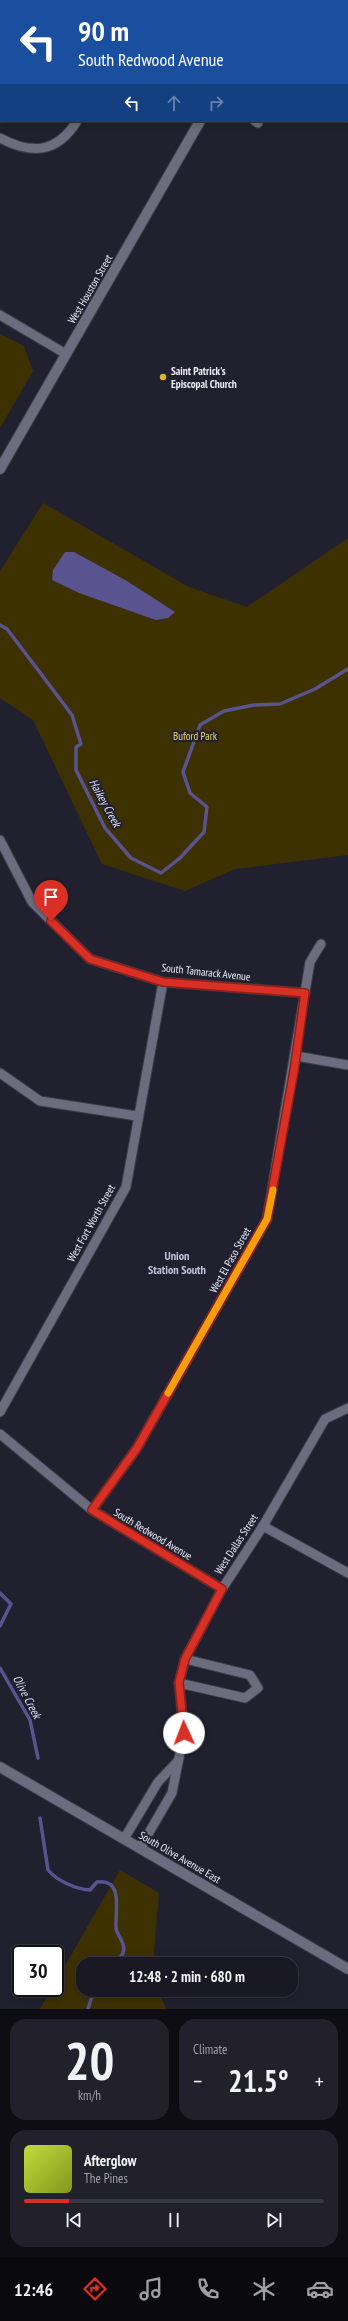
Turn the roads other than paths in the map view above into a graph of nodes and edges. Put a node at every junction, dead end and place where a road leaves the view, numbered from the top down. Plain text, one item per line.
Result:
1 (76, 122) edge
2 (199, 122) edge
3 (0, 138) edge
4 (0, 316) edge
5 (66, 354) junction
6 (0, 469) edge
7 (0, 840) edge
8 (321, 944) dead end
9 (163, 982) junction
10 (305, 993) junction
11 (296, 1056) junction
12 (348, 1065) edge
13 (0, 1073) edge
14 (137, 1116) junction
15 (348, 1408) edge
16 (0, 1412) edge
17 (0, 1434) edge
18 (92, 1510) junction
19 (263, 1526) junction
20 (348, 1573) edge
21 (222, 1589) junction
22 (185, 1659) junction
23 (179, 1682) junction
24 (179, 1760) junction
25 (0, 1767) edge
26 (124, 1839) junction
27 (140, 1848) junction
28 (348, 1969) edge

1 - 3 street
2 - 5 street, West Houston Street
4 - 5 street
5 - 6 street, West Houston Street
7 - 9 street, South Tamarack Avenue
8 - 10 street, West El Paso Street
9 - 10 street, South Tamarack Avenue
9 - 14 street, West Fort Worth Street
10 - 11 street, West El Paso Street
11 - 12 street
11 - 18 street, West El Paso Street
13 - 14 street
14 - 16 street, West Fort Worth Street
15 - 19 street, West Dallas Street
17 - 18 street, South Redwood Avenue
18 - 21 street, South Redwood Avenue
19 - 20 street
19 - 21 street, West Dallas Street
21 - 22 street, West Dallas Street
22 - 23 street, West Dallas Street
22 - 23 street
23 - 24 street, West Dallas Street
24 - 26 street
24 - 27 street, West Dallas Street
25 - 26 street, South Olive Avenue East
26 - 27 street, South Olive Avenue East
27 - 28 street, South Olive Avenue East

